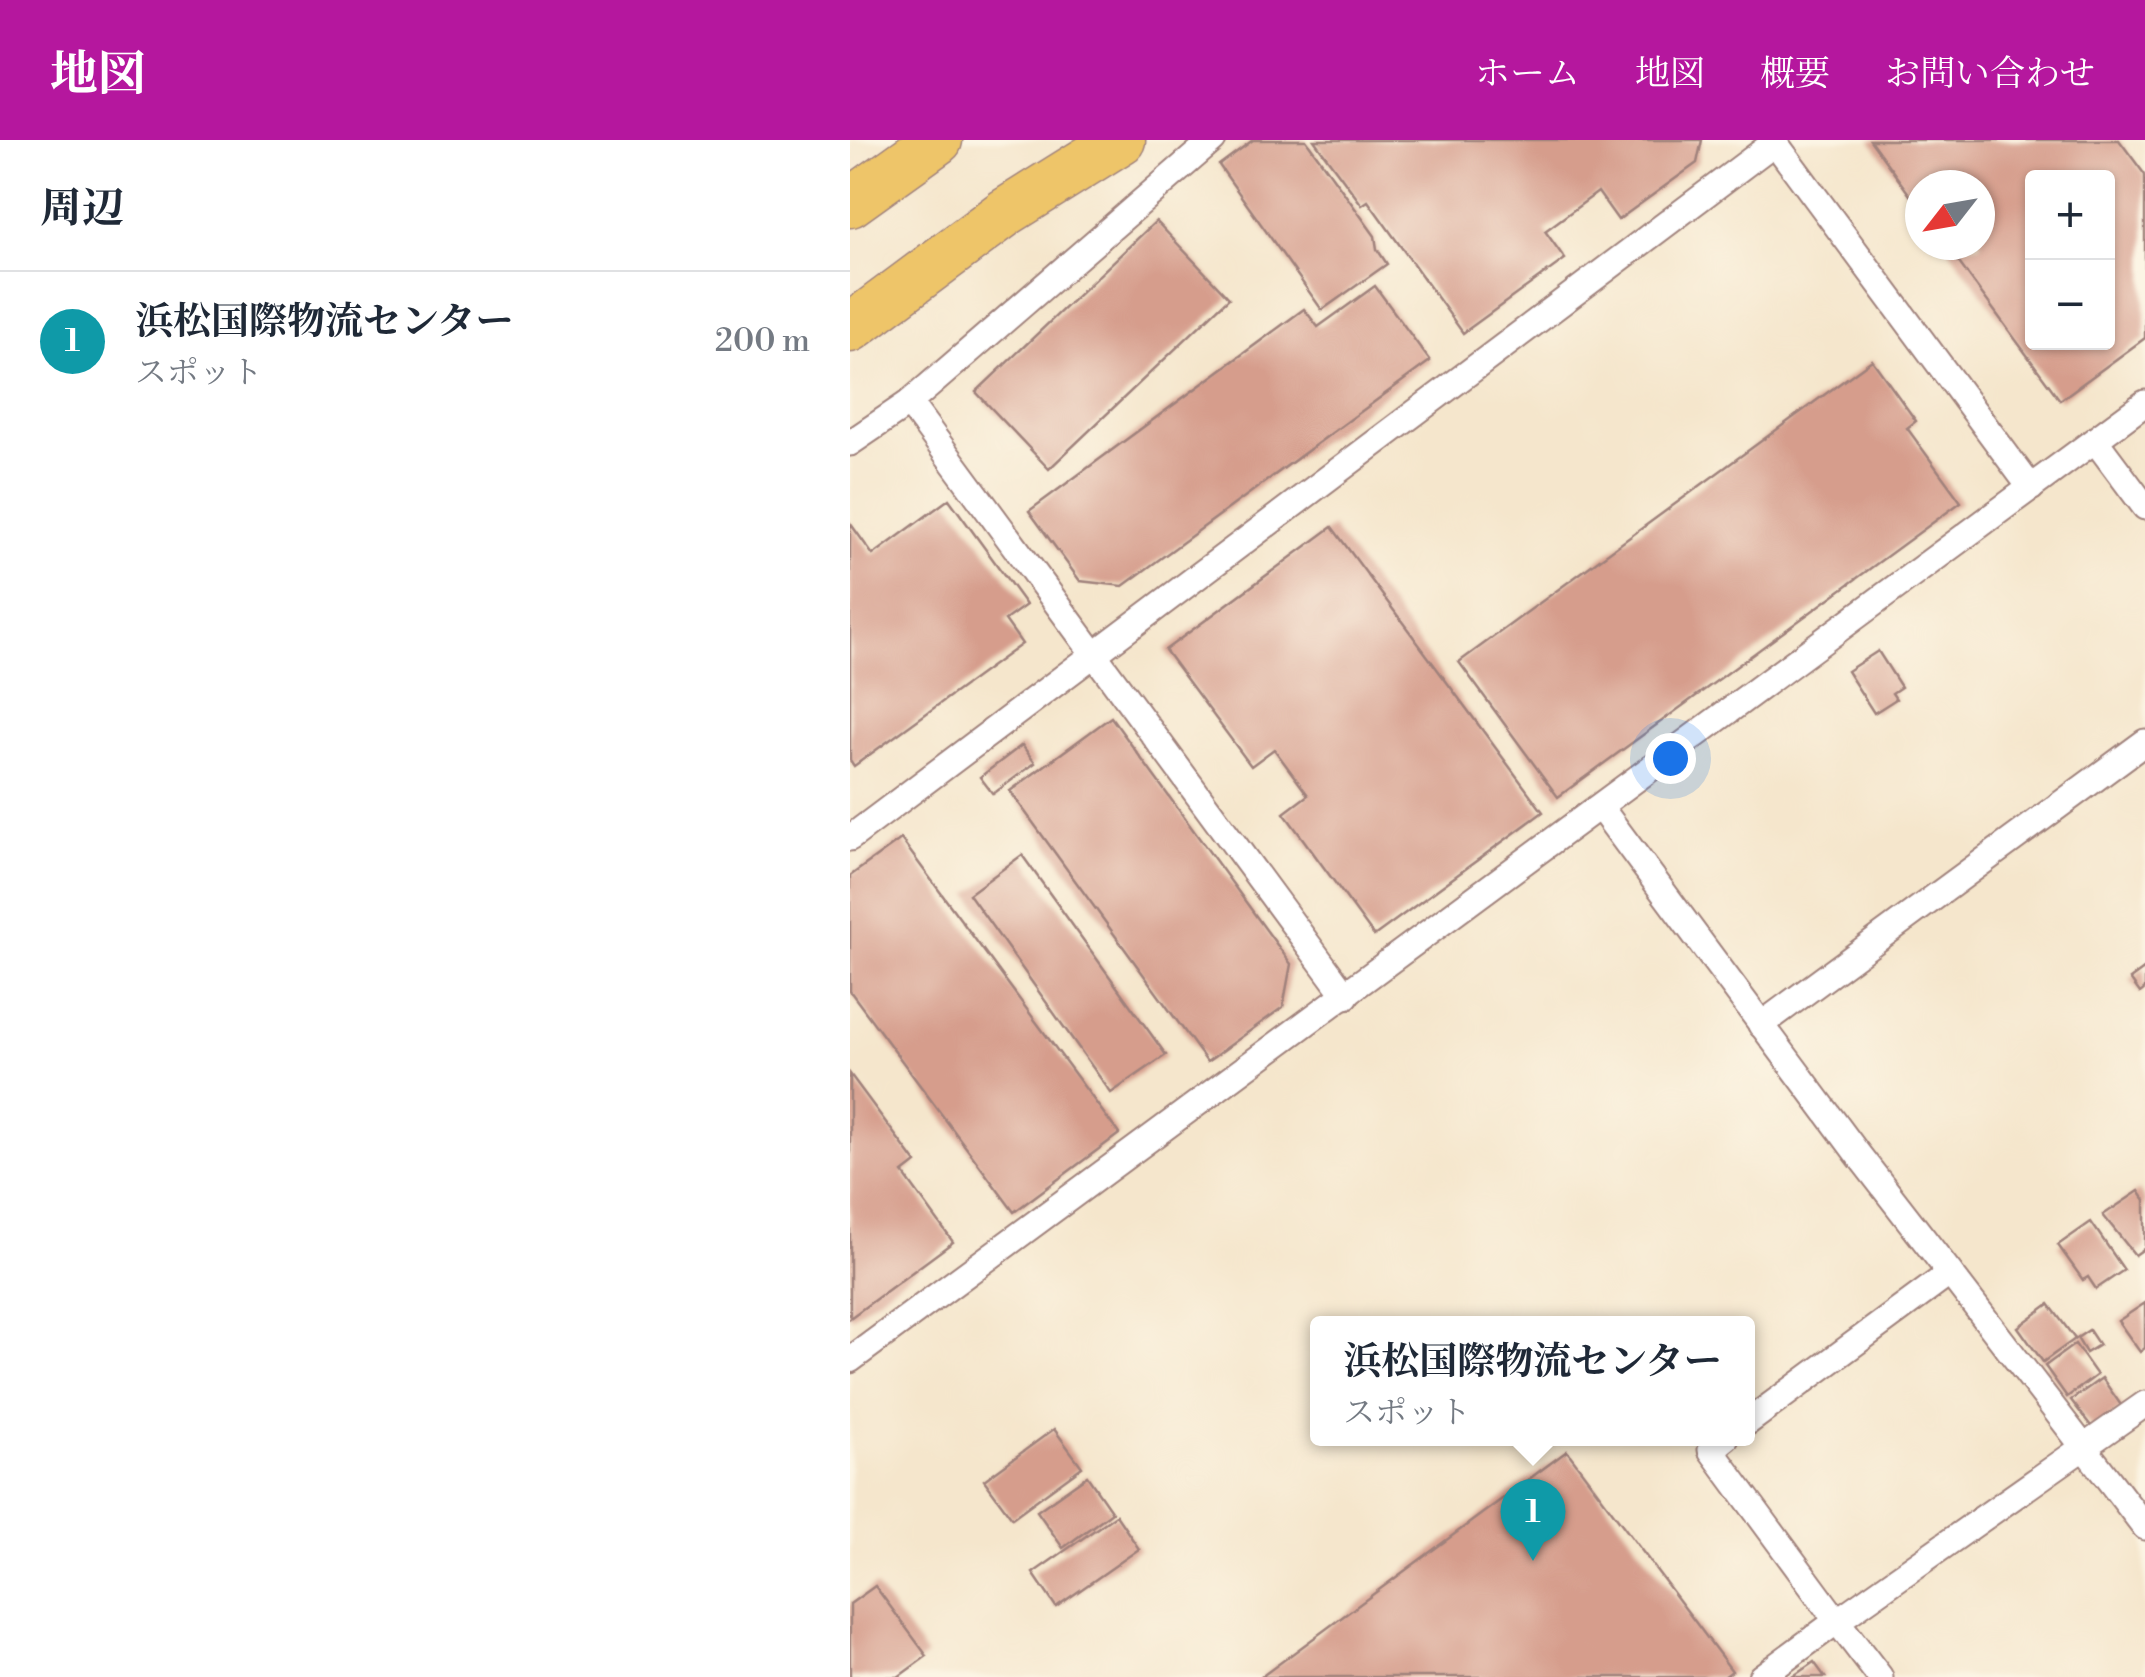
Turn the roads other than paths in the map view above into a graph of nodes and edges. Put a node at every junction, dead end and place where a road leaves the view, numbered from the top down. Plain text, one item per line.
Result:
1 (938, 140) edge
2 (1072, 140) edge
3 (1120, 140) edge
4 (1213, 140) edge
5 (1774, 141) edge
6 (850, 203) edge
7 (1006, 212) junction
8 (850, 328) edge
9 (909, 402) junction
10 (2145, 403) edge
11 (2095, 440) junction
12 (850, 443) edge
13 (2031, 488) junction
14 (2145, 508) edge
15 (1096, 654) junction
16 (2145, 742) edge
17 (1600, 807) junction
18 (850, 838) edge
19 (1346, 996) junction
20 (1761, 1024) junction
21 (1950, 1273) junction
22 (850, 1360) edge
23 (2145, 1404) edge
24 (1755, 1417) edge
25 (1715, 1446) edge
26 (2085, 1447) junction
27 (2145, 1527) edge
28 (1837, 1621) junction
29 (1761, 1677) edge
30 (1880, 1677) edge

1 - 6 highway
2 - 7 highway
3 - 7 highway
4 - 9 street
5 - 13 street
5 - 15 street
7 - 8 highway
9 - 12 street
9 - 15 street
10 - 11 street
11 - 13 street
11 - 14 street
13 - 17 street
15 - 18 street
15 - 19 street
16 - 20 street
17 - 19 street
17 - 20 street
19 - 22 street
20 - 21 street
21 - 24 street
21 - 26 street
23 - 26 street
25 - 28 street
26 - 27 street
26 - 28 street
28 - 29 street
28 - 30 street

